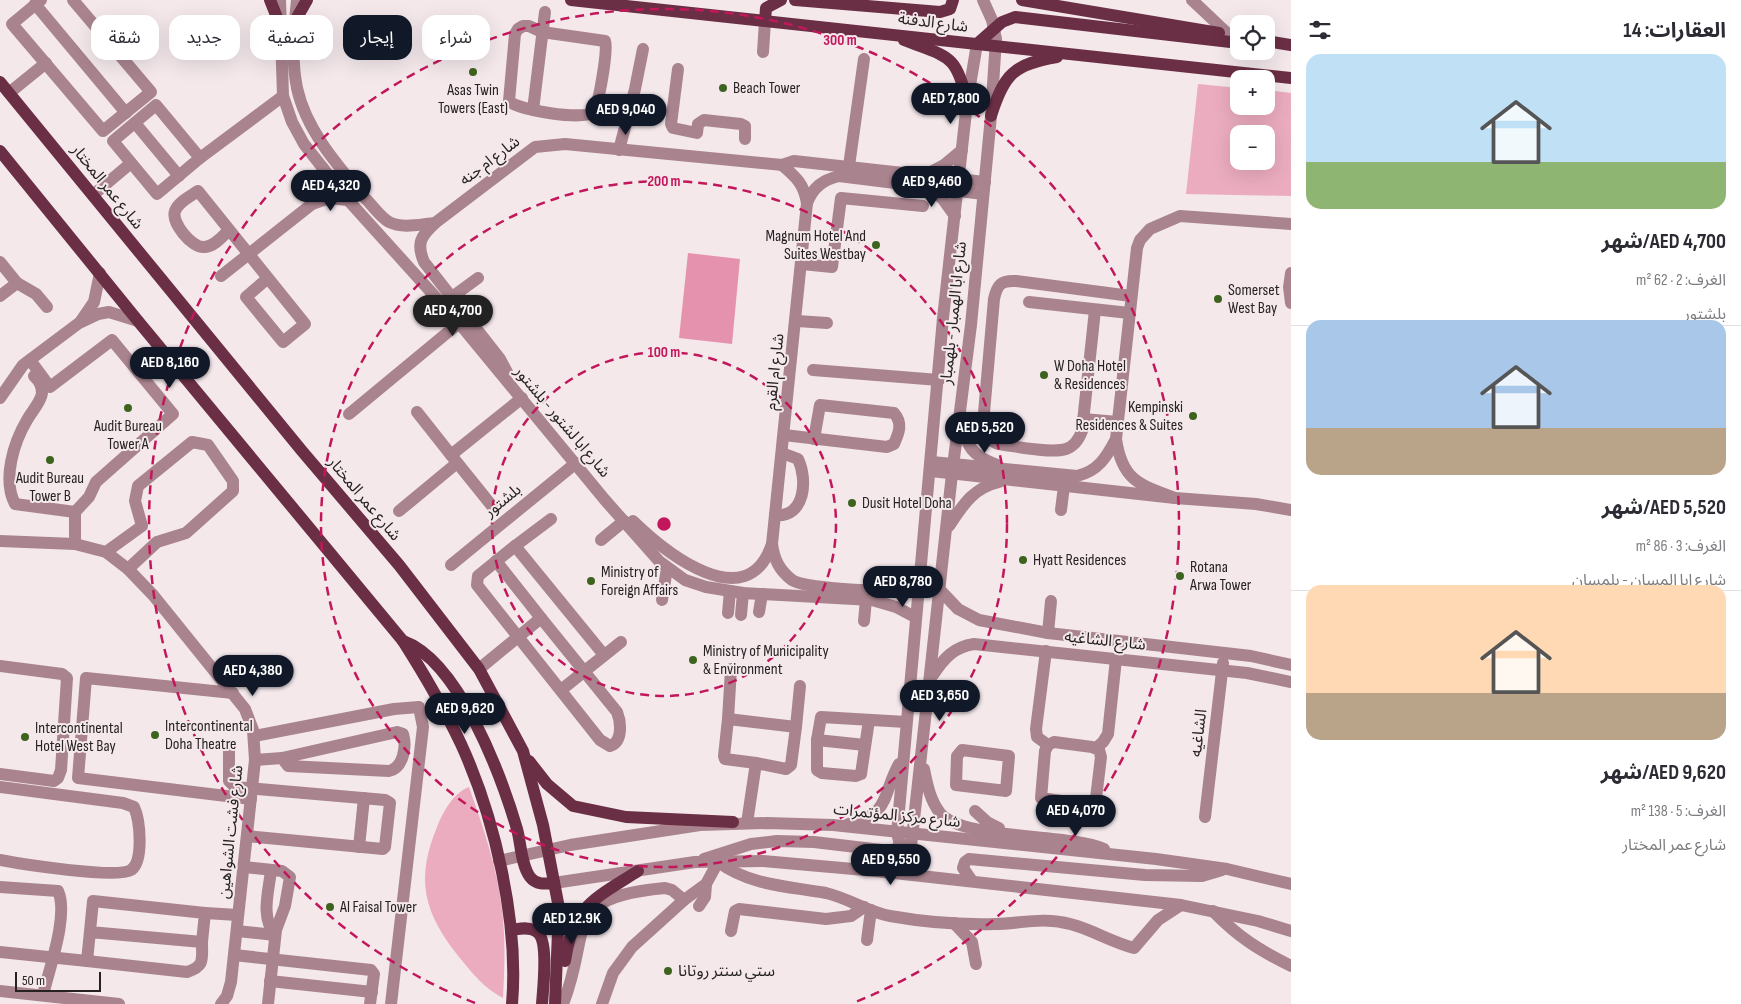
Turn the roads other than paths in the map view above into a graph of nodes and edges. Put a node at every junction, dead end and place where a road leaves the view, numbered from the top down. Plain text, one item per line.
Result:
1 (73, 0) edge
2 (270, 0) edge
3 (280, 0) edge
4 (297, 0) edge
5 (307, 0) edge
6 (571, 0) edge
7 (781, 0) edge
8 (795, 0) edge
9 (953, 0) edge
10 (983, 0) edge
11 (1022, 0) edge
12 (1192, 0) edge
13 (38, 2) edge
14 (544, 12) dead end
15 (276, 15) edge
16 (280, 15) edge
17 (296, 15) edge
18 (298, 15) edge
19 (765, 21) junction
20 (994, 28) junction
21 (542, 32) junction
22 (1230, 32) edge
23 (896, 35) junction
24 (1230, 35) edge
25 (1230, 42) edge
26 (1275, 43) edge
27 (977, 44) junction
28 (1291, 45) edge
29 (996, 46) junction
30 (643, 49) dead end
31 (763, 52) dead end
32 (1076, 55) junction
33 (864, 59) dead end
34 (281, 60) edge
35 (294, 60) edge
36 (46, 63) junction
37 (678, 69) dead end
38 (1291, 78) edge
39 (0, 82) edge
40 (9, 93) junction
41 (283, 96) junction
42 (967, 103) junction
43 (533, 110) junction
44 (126, 113) junction
45 (991, 116) junction
46 (134, 123) junction
47 (745, 138) dead end
48 (619, 150) junction
49 (962, 150) junction
50 (0, 151) edge
51 (200, 158) junction
52 (131, 163) junction
53 (782, 165) junction
54 (848, 166) junction
55 (323, 168) junction
56 (179, 176) junction
57 (924, 181) junction
58 (958, 185) junction
59 (984, 188) junction
60 (93, 195) junction
61 (348, 200) junction
62 (807, 203) junction
63 (312, 204) junction
64 (923, 206) dead end
65 (954, 216) junction
66 (435, 223) junction
67 (1291, 224) edge
68 (230, 230) junction
69 (249, 254) junction
70 (0, 262) edge
71 (802, 264) junction
72 (100, 273) junction
73 (1291, 273) edge
74 (221, 276) dead end
75 (268, 278) junction
76 (478, 278) dead end
77 (17, 283) junction
78 (0, 296) edge
79 (452, 296) junction
80 (1131, 296) junction
81 (1029, 302) dead end
82 (1291, 303) edge
83 (47, 308) dead end
84 (1095, 310) junction
85 (1129, 313) junction
86 (138, 321) junction
87 (797, 321) junction
88 (79, 323) junction
89 (459, 323) junction
90 (827, 323) dead end
91 (26, 363) junction
92 (813, 370) dead end
93 (938, 380) junction
94 (519, 395) junction
95 (0, 398) edge
96 (417, 412) dead end
97 (348, 414) dead end
98 (959, 419) junction
99 (1083, 419) junction
100 (1118, 422) junction
101 (784, 435) junction
102 (814, 439) junction
103 (1116, 439) junction
104 (782, 453) junction
105 (454, 459) junction
106 (576, 463) junction
107 (931, 467) junction
108 (953, 469) junction
109 (1011, 476) junction
110 (1064, 486) junction
111 (1175, 498) junction
112 (606, 500) junction
113 (492, 506) dead end
114 (1062, 510) dead end
115 (1291, 510) edge
116 (399, 511) dead end
117 (74, 512) junction
118 (775, 515) junction
119 (551, 519) dead end
120 (624, 521) junction
121 (948, 527) junction
122 (601, 540) dead end
123 (0, 541) edge
124 (72, 544) junction
125 (772, 544) junction
126 (515, 546) junction
127 (106, 552) junction
128 (496, 561) junction
129 (451, 565) dead end
130 (128, 569) junction
131 (669, 570) junction
132 (920, 576) junction
133 (940, 590) junction
134 (737, 592) junction
135 (762, 594) junction
136 (866, 600) junction
137 (666, 601) dead end
138 (1051, 601) dead end
139 (759, 612) dead end
140 (735, 614) dead end
141 (915, 617) junction
142 (541, 618) junction
143 (864, 621) dead end
144 (1048, 633) junction
145 (520, 638) junction
146 (403, 641) junction
147 (621, 642) dead end
148 (1046, 651) junction
149 (1224, 653) junction
150 (604, 654) junction
151 (1116, 659) junction
152 (1291, 665) edge
153 (0, 666) edge
154 (480, 669) junction
155 (732, 669) dead end
156 (583, 670) junction
157 (1222, 671) junction
158 (66, 676) junction
159 (86, 678) junction
160 (930, 680) junction
161 (1291, 682) edge
162 (800, 686) dead end
163 (561, 690) junction
164 (234, 693) junction
165 (728, 719) junction
166 (869, 720) junction
167 (906, 722) junction
168 (796, 727) junction
169 (254, 736) junction
170 (817, 740) junction
171 (865, 744) junction
172 (1048, 745) junction
173 (1096, 748) junction
174 (229, 749) dead end
175 (523, 751) junction
176 (282, 758) junction
177 (903, 758) junction
178 (255, 760) junction
179 (922, 762) junction
180 (756, 763) junction
181 (0, 774) edge
182 (0, 787) edge
183 (976, 789) junction
184 (251, 793) junction
185 (364, 798) junction
186 (975, 811) junction
187 (1205, 817) dead end
188 (733, 822) junction
189 (746, 823) junction
190 (833, 825) junction
191 (960, 826) junction
192 (896, 833) junction
193 (913, 834) junction
194 (1012, 834) junction
195 (247, 836) junction
196 (359, 847) junction
197 (899, 848) junction
198 (549, 850) junction
199 (1113, 854) junction
200 (523, 855) junction
201 (0, 860) edge
202 (499, 861) junction
203 (695, 862) junction
204 (718, 862) junction
205 (244, 867) junction
206 (1227, 869) junction
207 (271, 870) junction
208 (638, 871) junction
209 (908, 874) junction
210 (972, 881) junction
211 (554, 883) junction
212 (1291, 884) edge
213 (0, 887) edge
214 (692, 903) junction
215 (1181, 905) junction
216 (867, 908) junction
217 (1213, 911) junction
218 (206, 913) junction
219 (238, 915) junction
220 (1258, 921) junction
221 (954, 923) junction
222 (511, 930) junction
223 (237, 931) junction
224 (731, 931) dead end
225 (1291, 931) edge
226 (90, 932) junction
227 (275, 935) junction
228 (867, 940) dead end
229 (1291, 941) edge
230 (202, 942) junction
231 (0, 952) edge
232 (234, 955) junction
233 (51, 958) junction
234 (273, 959) junction
235 (86, 961) junction
236 (976, 964) dead end
237 (1291, 966) edge
238 (270, 981) junction
239 (556, 982) junction
240 (0, 991) edge
241 (43, 995) junction
242 (371, 998) edge
243 (225, 1003) edge
244 (119, 1004) edge
245 (268, 1004) edge
246 (392, 1004) edge
247 (512, 1004) edge
248 (542, 1004) edge
249 (555, 1004) edge
250 (563, 1004) edge
251 (602, 1004) edge

1 - 44 street
2 - 15 main road
3 - 16 street, شارع ابا لشتور - بلشتور
4 - 17 street
5 - 18 main road
6 - 19 main road, شارع الدفنة
7 - 19 main road
8 - 9 main road
10 - 20 street, شارع ابا الهمبار - بلهمبار
11 - 24 main road
12 - 22 street
13 - 36 street
13 - 44 street
14 - 21 street
19 - 23 main road, شارع الدفنة
19 - 31 street
20 - 25 main road
20 - 27 main road
20 - 29 street, شارع ابا الهمبار - بلهمبار
21 - 43 street
21 - 43 street
21 - 43 street
23 - 27 main road, شارع الدفنة
23 - 42 main road
26 - 28 main road
27 - 29 main road, شارع الدفنة
27 - 42 street, شارع ابا الهمبار - بلهمبار
29 - 32 main road, شارع الدفنة
29 - 45 street, شارع ابا الهمبار - بلهمبار
30 - 48 street
32 - 38 main road, شارع الدفنة
32 - 45 main road
33 - 54 street
34 - 41 street, شارع ابا لشتور - بلشتور
35 - 66 street
36 - 40 street
36 - 44 street
37 - 47 street
39 - 40 main road, شارع عمر المختار
40 - 60 main road, شارع عمر المختار
41 - 51 street
41 - 55 street, شارع ابا لشتور - بلشتور
42 - 49 street, شارع ابا الهمبار - بلهمبار
45 - 59 street, شارع ابا الهمبار - بلهمبار
46 - 51 street
46 - 52 street
46 - 56 street
48 - 53 street, شارع ام جنه
48 - 66 street, شارع ام جنه
49 - 57 street
49 - 58 street, شارع ابا الهمبار - بلهمبار
50 - 72 main road
51 - 56 street
52 - 56 street
52 - 60 street
53 - 54 street, شارع ام جنه
53 - 62 street, شارع ام القرم
54 - 57 street, شارع ام جنه
55 - 61 street, شارع ابا لشتور - بلشتور
55 - 63 street
57 - 58 street
57 - 62 street
57 - 65 street
58 - 59 street
58 - 65 street, شارع ابا الهمبار - بلهمبار
59 - 98 street, شارع ابا الهمبار - بلهمبار
60 - 154 main road, شارع عمر المختار
61 - 63 street
61 - 89 street, شارع ابا لشتور - بلشتور
62 - 71 street, شارع ام القرم
63 - 69 street
64 - 71 street
65 - 93 street, شارع ابا الهمبار - بلهمبار
66 - 79 street, شارع ام جنه
67 - 80 street
68 - 68 street
68 - 69 street
69 - 74 street
69 - 75 street
70 - 77 street
71 - 87 street, شارع ام القرم
72 - 86 main road
72 - 88 street
73 - 82 street
75 - 75 street
76 - 79 street
77 - 78 street
77 - 83 street
79 - 94 street, شارع ام جنه
80 - 85 street
80 - 99 street
81 - 84 street
84 - 85 street
84 - 99 street
85 - 100 street
86 - 88 street
86 - 146 main road
87 - 90 street
87 - 101 street, شارع ام القرم
88 - 91 street
89 - 94 street, شارع ابا لشتور - بلشتور
89 - 97 street
91 - 95 street
91 - 117 street
91 - 117 street
92 - 93 street
93 - 107 street, شارع ابا الهمبار - بلهمبار
94 - 105 street
94 - 106 street, شارع ابا لشتور - بلشتور
96 - 105 street
98 - 108 street, شارع ابا الهمبار - بلهمبار
98 - 109 street
99 - 100 street
100 - 103 street
101 - 102 street
101 - 104 street, شارع ام القرم
102 - 102 street
103 - 109 street
103 - 111 street
104 - 118 street, شارع ام القرم
104 - 118 street
105 - 113 street
105 - 116 street
106 - 112 street, شارع ابا لشتور - بلشتور
106 - 129 street, بلشتور
107 - 108 street
107 - 132 street, شارع ابا الهمبار - بلهمبار
108 - 109 street
108 - 121 street, شارع ابا الهمبار - بلهمبار
109 - 110 street
109 - 121 street
110 - 111 street
110 - 114 street
111 - 115 street
112 - 120 street, شارع ابا لشتور - بلشتور
112 - 125 street, شارع ام القرم
117 - 124 street
118 - 125 street, شارع ام القرم
119 - 126 street
120 - 122 street
120 - 131 street, شارع ابا لشتور - بلشتور
121 - 133 street, شارع ابا الهمبار - بلهمبار
123 - 124 street, شارع فشت الشواهين
124 - 127 street, شارع فشت الشواهين
125 - 132 street, شارع ام القرم
126 - 128 street
126 - 150 street
127 - 130 street, شارع فشت الشواهين
127 - 130 street
128 - 142 street
128 - 145 street
130 - 164 street, شارع فشت الشواهين
131 - 134 street, شارع ابا لشتور - بلشتور
131 - 137 street
132 - 141 street, شارع ابا الهمبار - بلهمبار
133 - 144 street, شارع الشاغيه
133 - 160 street, شارع ابا الهمبار - بلهمبار
134 - 135 street, شارع ابا لشتور - بلشتور
134 - 140 street
135 - 136 street, شارع ابا لشتور - بلشتور
135 - 139 street
136 - 141 street, شارع ابا لشتور - بلشتور
136 - 143 street
138 - 144 street
141 - 167 street, شارع ابا الهمبار - بلهمبار
142 - 145 street
142 - 156 street
144 - 149 street, شارع الشاغيه
145 - 154 street
145 - 163 street
146 - 200 main road
146 - 202 main road
147 - 150 street
148 - 151 street, شارع الشاغيه
148 - 160 street, شارع الشاغيه
148 - 172 street
149 - 152 street, شارع الشاغيه
149 - 157 street, الشاغيه
150 - 156 street
151 - 157 street, شارع الشاغيه
151 - 173 street
153 - 158 street
154 - 175 main road, شارع عمر المختار
155 - 165 street
156 - 163 street
156 - 163 street
157 - 161 street, شارع الشاغيه
157 - 187 street, الشاغيه
158 - 159 street
158 - 181 street
159 - 164 street
159 - 184 street
160 - 179 street, شارع ابا الهمبار - بلهمبار
162 - 168 street
164 - 169 street, شارع فشت الشواهين
165 - 168 street
165 - 180 street
166 - 167 street
166 - 170 street
166 - 171 street
167 - 177 street, شارع ابا الهمبار - بلهمبار
168 - 180 street
169 - 178 street, شارع فشت الشواهين
169 - 246 street
170 - 171 street
170 - 171 street
172 - 173 street
172 - 173 street
174 - 184 street
175 - 188 main road
175 - 198 main road, شارع عمر المختار
176 - 176 street
176 - 178 street
177 - 190 street
177 - 192 street, شارع ابا الهمبار - بلهمبار
178 - 184 street, شارع فشت الشواهين
179 - 191 street
179 - 193 street, شارع ابا الهمبار - بلهمبار
180 - 189 street
182 - 201 street
183 - 183 street
183 - 186 street
184 - 185 street
184 - 195 street, شارع فشت الشواهين
185 - 196 street
185 - 196 street
186 - 191 street
186 - 194 street
188 - 189 street, شارع مركز المؤتمرات
188 - 198 street, شارع مركز المؤتمرات
189 - 190 street, شارع مركز المؤتمرات
190 - 192 street, شارع مركز المؤتمرات
191 - 194 street
192 - 193 street, شارع مركز المؤتمرات
192 - 197 street, شارع ابا الهمبار - بلهمبار
193 - 197 street
193 - 199 street, شارع مركز المؤتمرات
193 - 209 street, شارع ابا الهمبار - بلهمبار
194 - 199 street
195 - 196 street
195 - 205 street, شارع فشت الشواهين
197 - 203 street
197 - 209 street, شارع ابا الهمبار - بلهمبار
198 - 200 street, شارع مركز المؤتمرات
198 - 211 main road, شارع عمر المختار
199 - 206 street, شارع مركز المؤتمرات
200 - 202 street, شارع مركز المؤتمرات
200 - 211 main road
202 - 222 main road
203 - 204 street
203 - 208 street
204 - 209 street
204 - 214 street
204 - 216 street
205 - 207 street
205 - 219 street, شارع فشت الشواهين
206 - 210 street
206 - 212 street, شارع مركز المؤتمرات
207 - 227 street
207 - 227 street
208 - 211 street
208 - 239 main road
209 - 210 street
210 - 215 street
211 - 239 main road, شارع عمر المختار
213 - 233 street
214 - 250 street
214 - 251 street
215 - 217 street
215 - 221 street
216 - 221 street
216 - 224 street
216 - 228 street
217 - 220 street
217 - 237 street
218 - 219 street
218 - 226 street
218 - 230 street
219 - 223 street, شارع فشت الشواهين
220 - 225 street
220 - 229 street
221 - 236 street
222 - 247 main road
222 - 248 main road
223 - 227 street
223 - 232 street, شارع فشت الشواهين
226 - 230 street
226 - 235 street
227 - 234 street
230 - 235 street
231 - 233 street
232 - 234 street
232 - 243 street, شارع فشت الشواهين
233 - 235 street
233 - 241 street
234 - 238 street
234 - 242 street
238 - 242 street
238 - 245 street
239 - 249 main road, شارع عمر المختار
240 - 241 street
241 - 244 street

